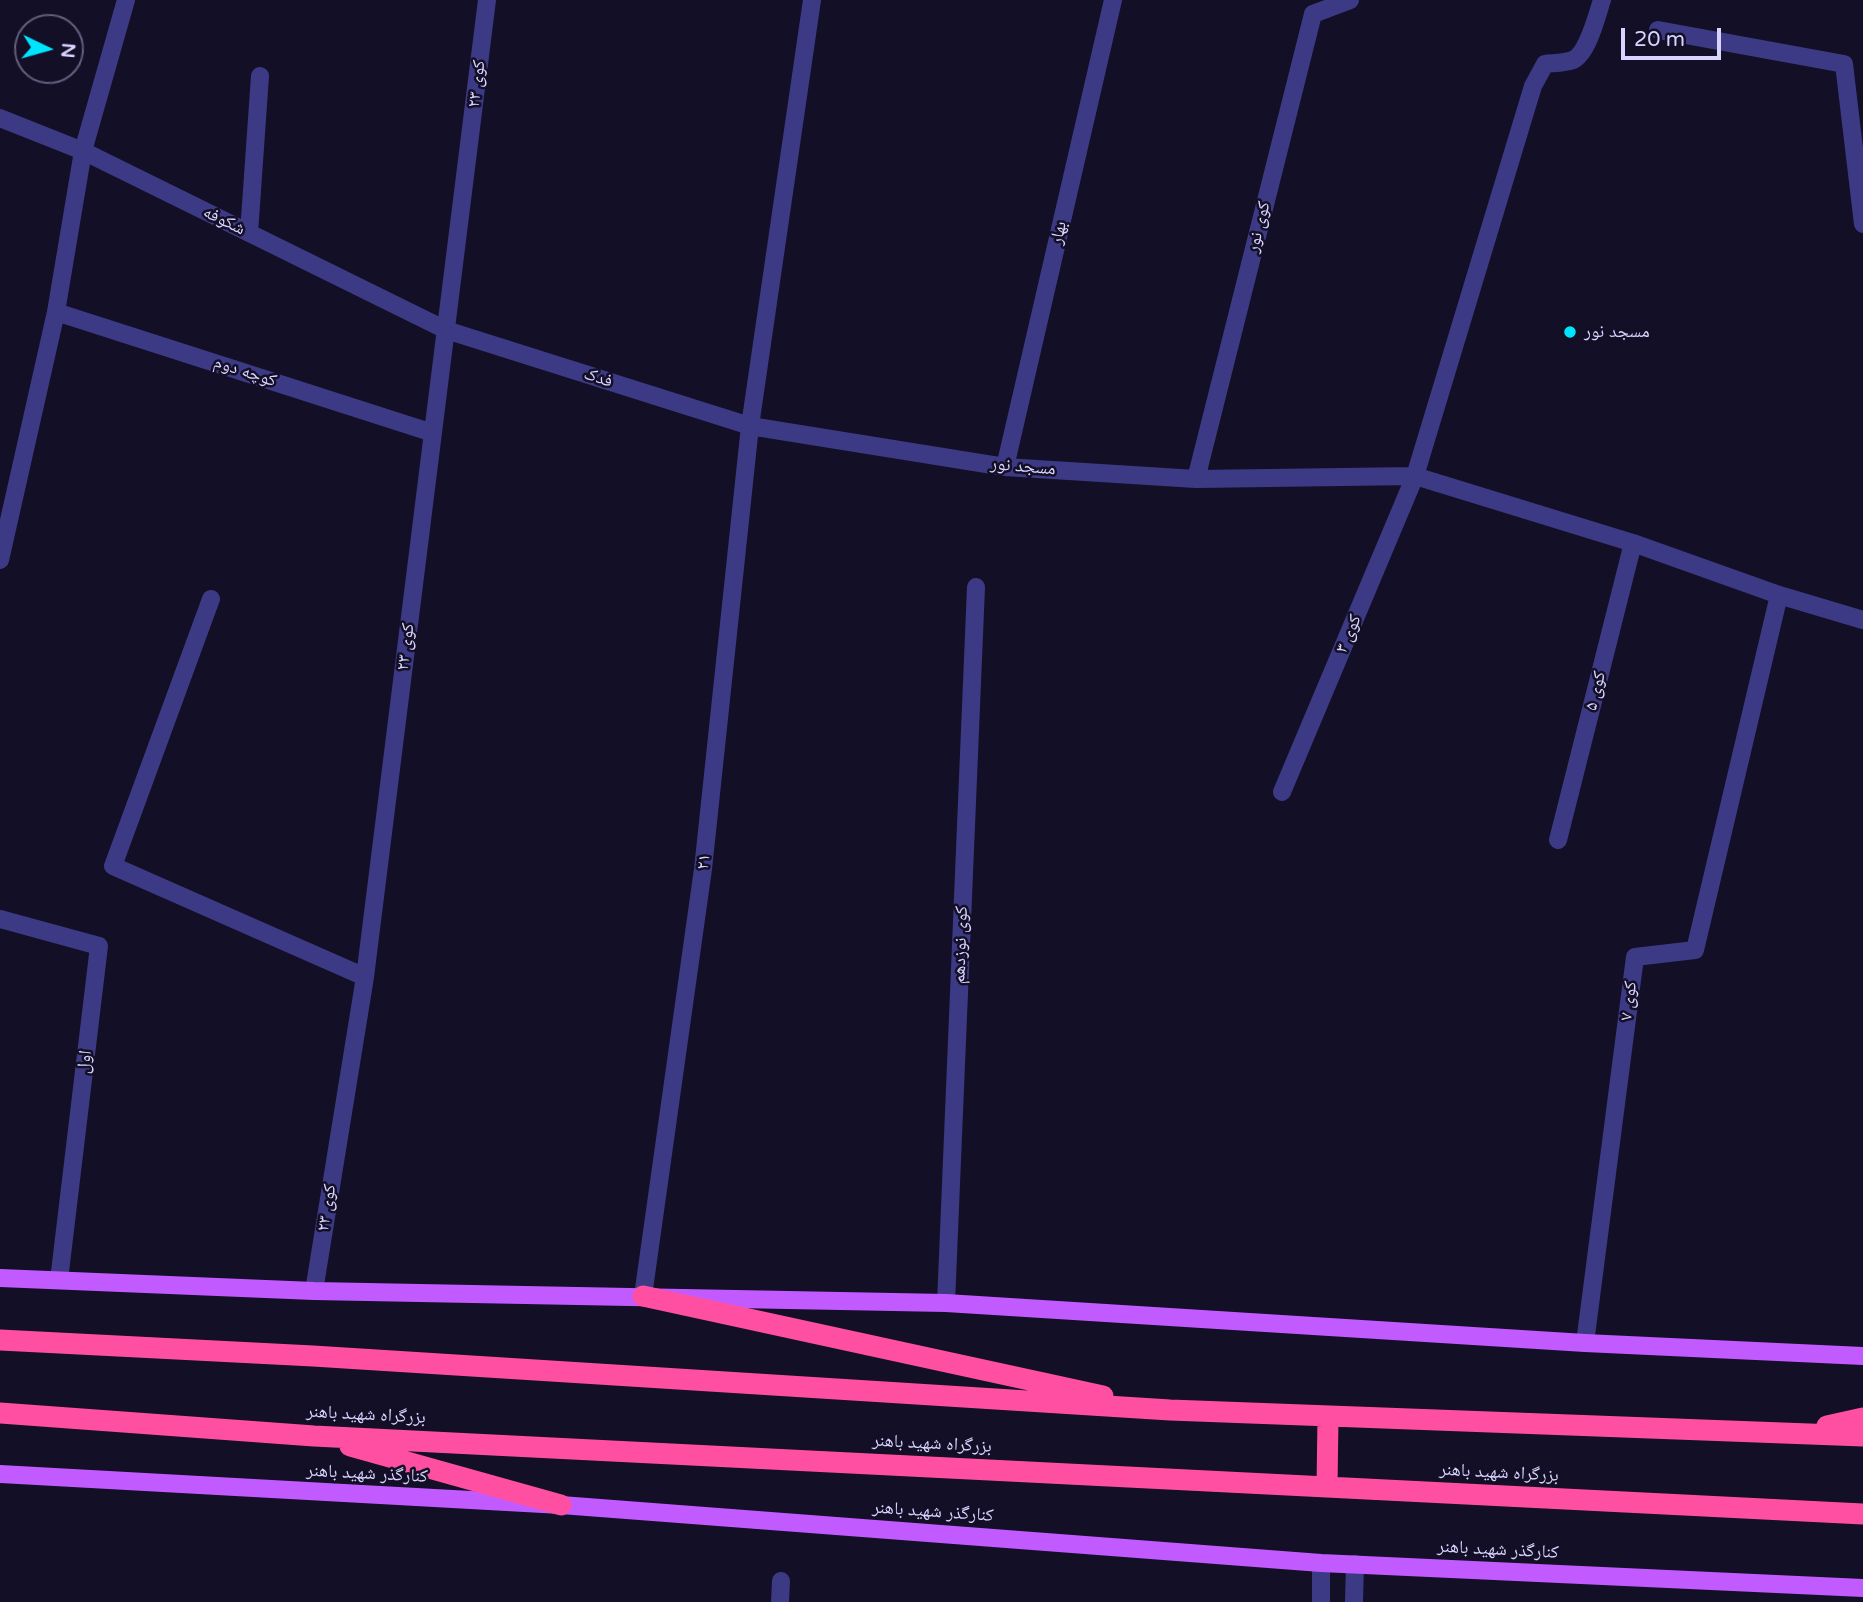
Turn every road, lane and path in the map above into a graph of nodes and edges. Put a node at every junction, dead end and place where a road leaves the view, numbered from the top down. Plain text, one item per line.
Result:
1 (127, 0) edge
2 (487, 0) edge
3 (812, 0) edge
4 (1113, 0) edge
5 (1350, 0) edge
6 (1602, 0) edge
7 (1658, 30) dead end
8 (260, 76) dead end
9 (0, 118) edge
10 (83, 151) junction
11 (1863, 224) edge
12 (249, 233) junction
13 (56, 312) junction
14 (446, 330) junction
15 (750, 426) junction
16 (433, 433) junction
17 (1005, 467) junction
18 (1415, 476) junction
19 (1196, 479) junction
20 (1633, 543) junction
21 (0, 559) edge
22 (976, 587) dead end
23 (1779, 595) junction
24 (211, 599) dead end
25 (1863, 621) edge
26 (1282, 792) dead end
27 (1558, 840) dead end
28 (0, 919) edge
29 (365, 977) junction
30 (0, 1278) edge
31 (59, 1280) junction
32 (314, 1292) junction
33 (643, 1296) junction
34 (946, 1303) junction
35 (0, 1340) edge
36 (1585, 1343) junction
37 (1863, 1356) edge
38 (1170, 1410) junction
39 (0, 1413) edge
40 (1328, 1417) junction
41 (1863, 1418) edge
42 (1801, 1432) junction
43 (314, 1436) junction
44 (1863, 1436) edge
45 (0, 1474) edge
46 (1327, 1487) junction
47 (561, 1505) junction
48 (1863, 1514) edge
49 (1321, 1563) junction
50 (1355, 1564) junction
51 (780, 1581) dead end
52 (1863, 1588) edge
53 (780, 1602) edge
54 (1321, 1602) edge
55 (1354, 1602) edge

1 - 10 street
2 - 14 street, کوی ۲۳
3 - 15 street, ۲۱
4 - 17 street, بهار
5 - 19 street, کوی نور
6 - 18 street, کوی ۳
7 - 11 street
8 - 12 street
9 - 10 street, شکوفه
10 - 12 street, شکوفه
10 - 13 street
12 - 14 street, شکوفه
13 - 16 street, کوچه دوم
13 - 21 street
14 - 15 street, فدک
14 - 16 street, کوی ۲۳
15 - 17 street, مسجد نور
15 - 33 street, ۲۱
16 - 29 street, کوی ۲۳
17 - 19 street, مسجد نور
18 - 19 street, مسجد نور
18 - 20 street, مسجد نور
18 - 26 street, کوی ۳
20 - 23 street, مسجد نور
20 - 27 street, کوی ۵
22 - 34 street, کوی نوزدهم
23 - 25 street, مسجد نور
23 - 36 street, کوی ۷
24 - 29 street
28 - 31 street, اول
29 - 32 street, کوی ۲۳
30 - 31 main road
31 - 32 main road
32 - 33 main road
33 - 34 main road
33 - 38 highway
34 - 36 main road
35 - 38 highway
36 - 37 main road
38 - 40 highway
39 - 43 highway, بزرگراه شهید باهنر
40 - 42 highway
40 - 46 highway
41 - 42 highway
42 - 44 highway
43 - 46 highway, بزرگراه شهید باهنر
43 - 47 highway
45 - 47 main road, کنارگذر شهید باهنر
46 - 48 highway, بزرگراه شهید باهنر
47 - 49 main road, کنارگذر شهید باهنر
49 - 50 main road, کنارگذر شهید باهنر
49 - 54 street
50 - 52 main road, کنارگذر شهید باهنر
50 - 55 street
51 - 53 street

